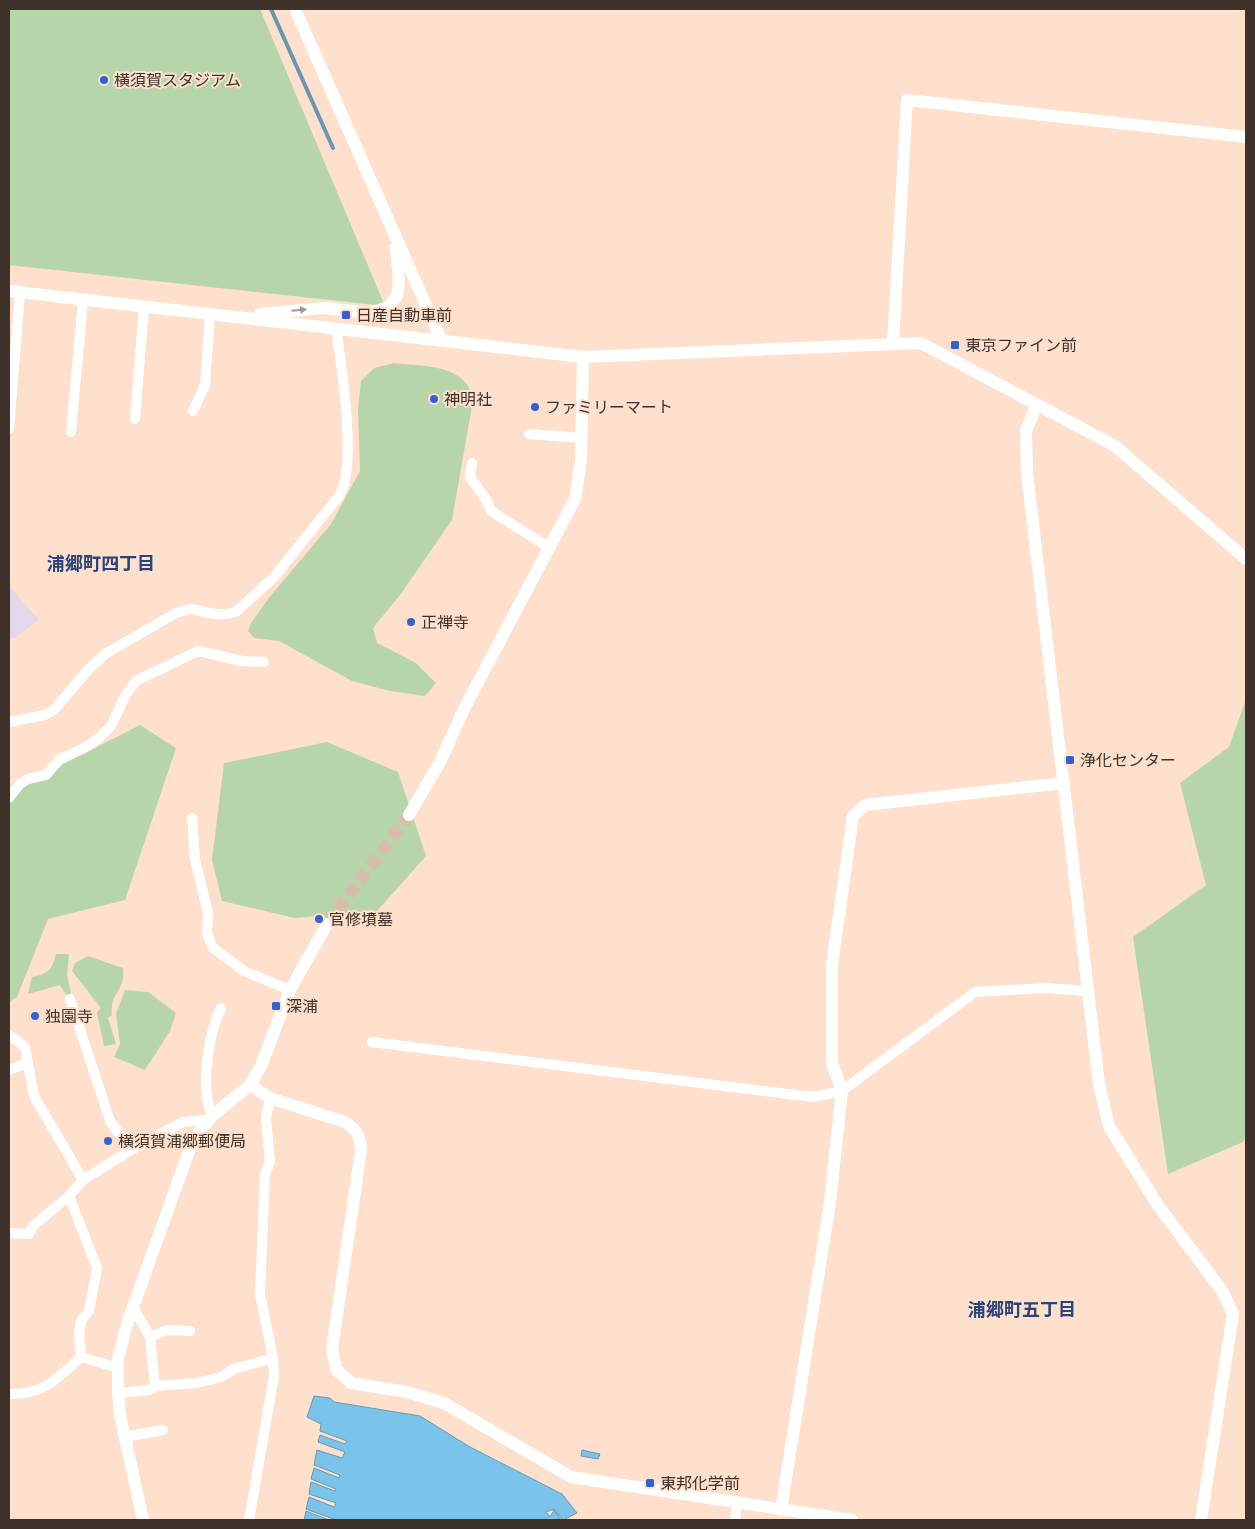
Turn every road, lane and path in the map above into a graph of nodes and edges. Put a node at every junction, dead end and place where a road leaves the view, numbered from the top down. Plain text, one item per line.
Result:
1 (295, 9) edge
2 (1246, 137) edge
3 (396, 237) junction
4 (15, 292) edge
5 (83, 300) junction
6 (144, 307) junction
7 (210, 314) junction
8 (233, 316) junction
9 (336, 328) junction
10 (441, 339) junction
11 (893, 344) junction
12 (583, 357) junction
13 (1037, 404) junction
14 (193, 411) dead end
15 (135, 419) dead end
16 (9, 429) edge
17 (71, 432) dead end
18 (529, 434) dead end
19 (581, 438) junction
20 (472, 463) dead end
21 (550, 548) junction
22 (1246, 558) edge
23 (264, 662) dead end
24 (9, 722) edge
25 (1064, 782) junction
26 (9, 798) edge
27 (409, 815) tunnel mouth
28 (192, 818) dead end
29 (327, 924) tunnel mouth
30 (290, 990) junction
31 (1088, 991) junction
32 (70, 999) dead end
33 (221, 1008) dead end
34 (9, 1035) edge
35 (372, 1042) dead end
36 (27, 1063) junction
37 (9, 1070) edge
38 (250, 1085) junction
39 (842, 1091) junction
40 (270, 1098) junction
41 (210, 1118) junction
42 (131, 1150) junction
43 (84, 1180) junction
44 (70, 1196) junction
45 (9, 1233) edge
46 (133, 1307) junction
47 (190, 1331) dead end
48 (150, 1338) junction
49 (80, 1357) junction
50 (273, 1358) junction
51 (118, 1368) junction
52 (155, 1386) junction
53 (118, 1393) junction
54 (9, 1394) edge
55 (163, 1430) dead end
56 (124, 1437) junction
57 (737, 1503) junction
58 (781, 1510) junction
59 (142, 1520) edge
60 (249, 1520) edge
61 (735, 1520) edge
62 (852, 1520) edge
63 (1201, 1520) edge

1 - 3 street
2 - 11 street
8 -> 3 street
3 - 10 street
4 - 5 street
4 - 16 street
5 - 6 street
5 - 17 street
6 - 7 street
6 - 15 street
7 - 8 street
7 - 14 street
8 - 9 street
9 - 10 street
9 - 24 street
10 - 12 street
11 - 12 street
11 - 13 street
12 - 19 street
13 - 22 street
13 - 25 street
18 - 19 street
19 - 21 street
20 - 21 street
21 - 27 street
23 - 26 street
25 - 31 street
25 - 39 street
28 - 30 street
29 - 30 street
30 - 38 street
31 - 39 street
31 - 63 street
32 - 42 street
33 - 41 street
34 - 36 street
35 - 39 street
36 - 37 street
36 - 43 street
38 - 40 street
38 - 41 street
39 - 58 street
40 - 50 street
40 - 57 street
41 - 42 street
41 - 46 street
42 - 43 street
43 - 44 street
44 - 45 street
44 - 49 street
46 - 48 street
46 - 51 street
47 - 48 street
48 - 52 street
49 - 51 street
49 - 54 street
50 - 52 street
50 - 60 street
51 - 53 street
52 - 53 street
53 - 56 street
55 - 56 street
56 - 59 street
57 - 58 street
57 - 61 street
58 - 62 street

